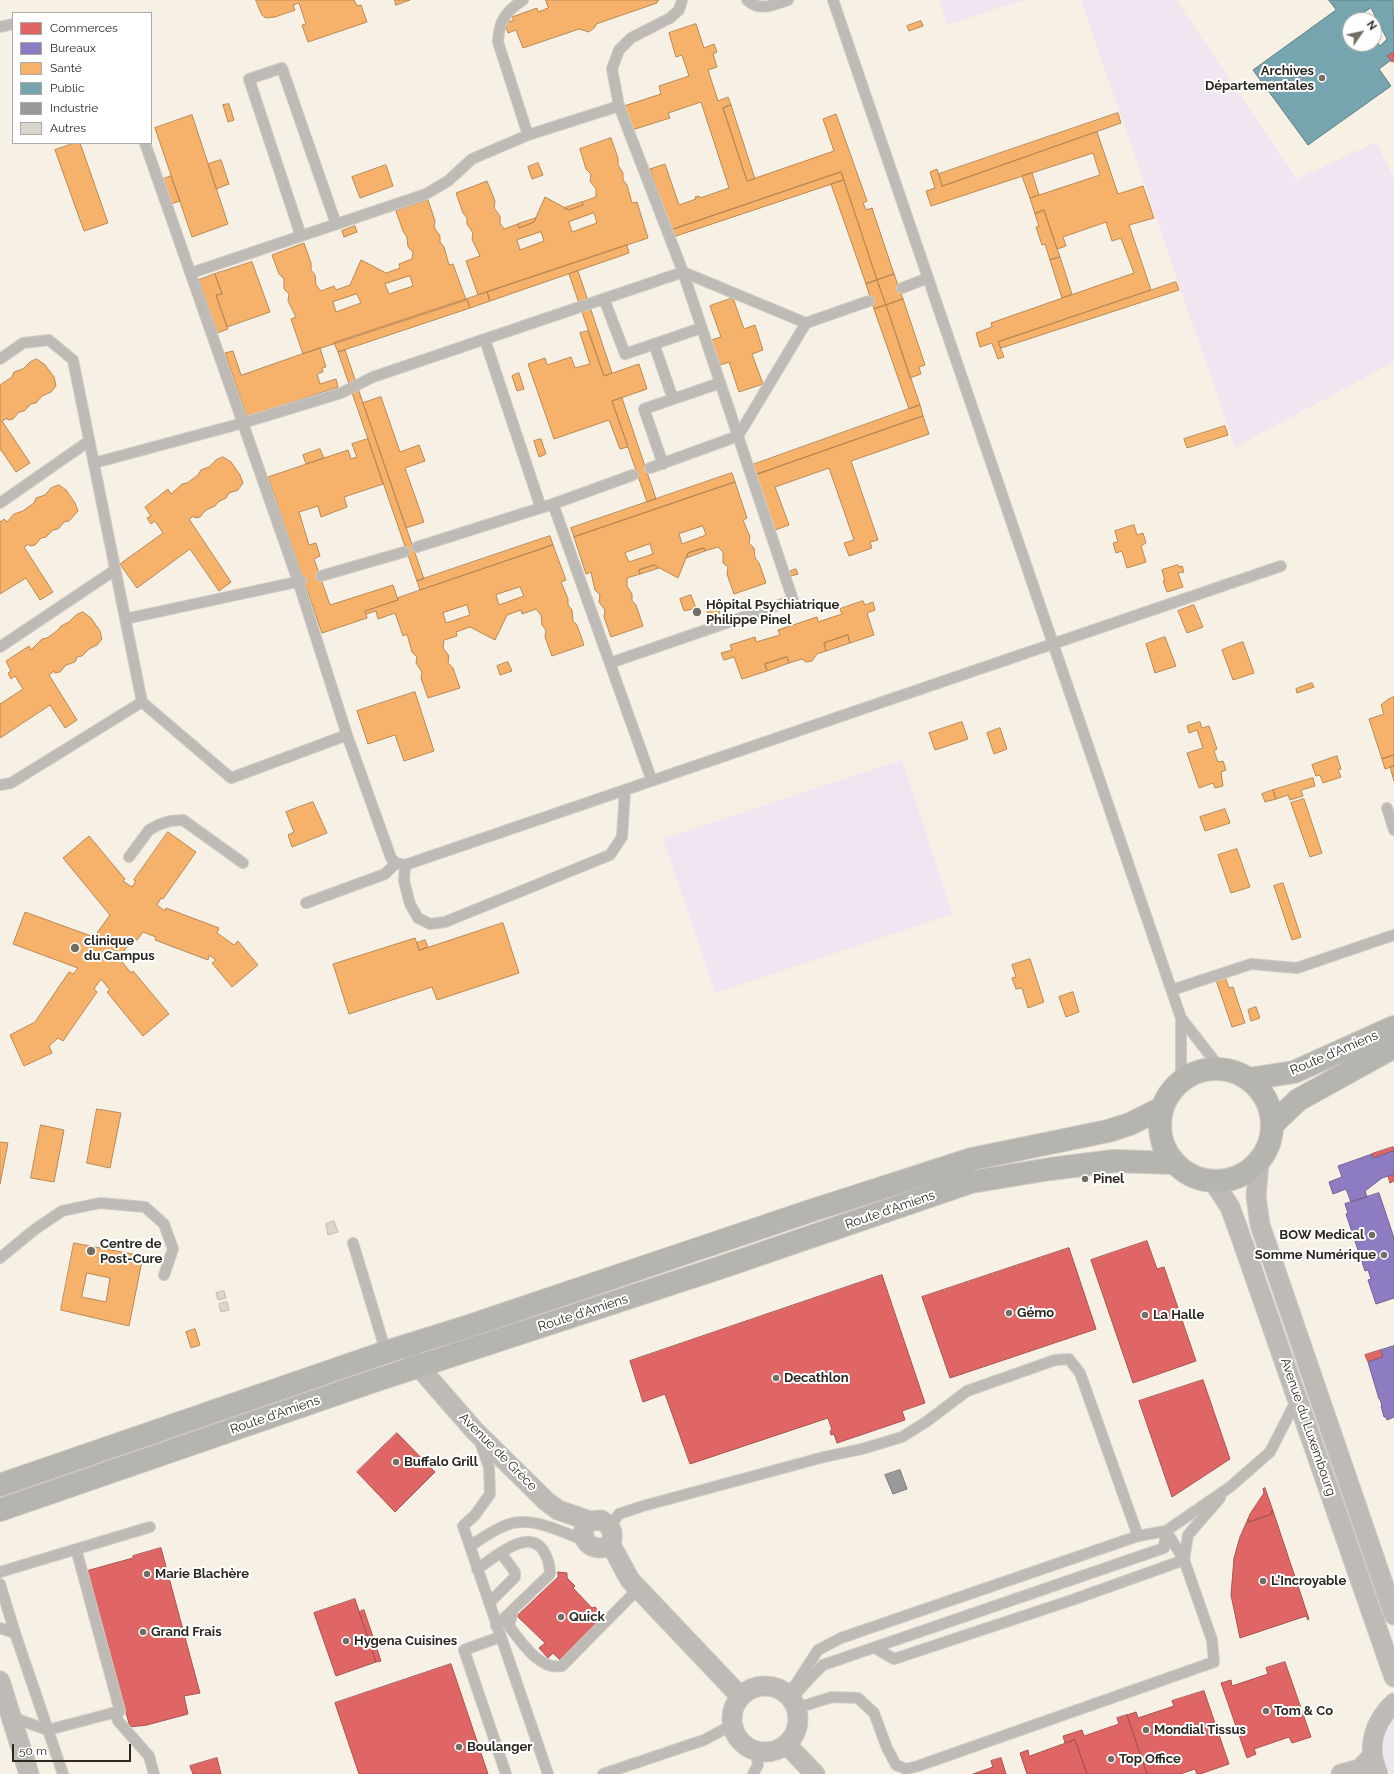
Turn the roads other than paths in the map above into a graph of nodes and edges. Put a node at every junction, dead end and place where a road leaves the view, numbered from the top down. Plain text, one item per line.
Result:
1 (523, 0) edge
2 (682, 0) edge
3 (747, 0) edge
4 (788, 0) edge
5 (833, 0) edge
6 (12, 24) edge
7 (0, 27) edge
8 (619, 106) junction
9 (528, 135) junction
10 (145, 144) edge
11 (336, 224) junction
12 (301, 236) junction
13 (682, 272) junction
14 (191, 274) junction
15 (928, 278) junction
16 (902, 288) dead end
17 (604, 299) junction
18 (869, 301) dead end
19 (806, 323) junction
20 (702, 328) junction
21 (485, 340) junction
22 (654, 344) junction
23 (0, 359) edge
24 (720, 383) junction
25 (673, 399) junction
26 (243, 423) junction
27 (738, 436) junction
28 (89, 441) junction
29 (94, 463) junction
30 (663, 464) junction
31 (650, 468) dead end
32 (632, 475) dead end
33 (0, 503) edge
34 (553, 504) junction
35 (540, 508) junction
36 (417, 547) dead end
37 (404, 552) dead end
38 (1281, 566) dead end
39 (115, 570) junction
40 (321, 576) dead end
41 (300, 581) junction
42 (125, 619) junction
43 (1053, 644) junction
44 (0, 647) edge
45 (610, 663) junction
46 (142, 702) junction
47 (347, 735) junction
48 (652, 781) junction
49 (0, 785) edge
50 (625, 790) junction
51 (1387, 808) dead end
52 (1394, 830) edge
53 (129, 857) dead end
54 (243, 864) dead end
55 (401, 864) junction
56 (306, 902) dead end
57 (1394, 935) edge
58 (1172, 990) junction
59 (1181, 1018) junction
60 (1394, 1027) edge
61 (1394, 1047) edge
62 (1220, 1068) junction
63 (1249, 1078) junction
64 (1181, 1080) junction
65 (1162, 1108) junction
66 (1273, 1124) junction
67 (1259, 1162) junction
68 (1174, 1163) junction
69 (1213, 1181) junction
70 (353, 1243) dead end
71 (0, 1258) edge
72 (164, 1275) dead end
73 (407, 1346) junction
74 (386, 1352) junction
75 (419, 1367) junction
76 (1298, 1397) junction
77 (474, 1430) junction
78 (0, 1485) edge
79 (1230, 1486) junction
80 (0, 1510) edge
81 (610, 1526) joint
82 (150, 1527) dead end
83 (1166, 1531) junction
84 (1188, 1535) junction
85 (1138, 1536) junction
86 (594, 1538) junction
87 (1175, 1544) junction
88 (470, 1546) junction
89 (1164, 1548) junction
90 (76, 1549) junction
91 (501, 1553) junction
92 (1184, 1560) junction
93 (477, 1569) junction
94 (0, 1572) edge
95 (0, 1584) edge
96 (634, 1584) junction
97 (489, 1603) junction
98 (513, 1610) junction
99 (1394, 1615) edge
100 (496, 1626) junction
101 (0, 1628) edge
102 (15, 1633) junction
103 (500, 1637) junction
104 (875, 1648) junction
105 (1394, 1677) edge
106 (0, 1681) edge
107 (740, 1696) junction
108 (791, 1699) junction
109 (1394, 1703) edge
110 (116, 1712) junction
111 (12, 1717) junction
112 (732, 1725) junction
113 (48, 1730) junction
114 (787, 1745) junction
115 (756, 1751) junction
116 (1372, 1756) junction
117 (30, 1774) edge
118 (63, 1774) edge
119 (154, 1774) edge
120 (506, 1774) edge
121 (548, 1774) edge
122 (603, 1774) edge
123 (754, 1774) edge
124 (815, 1774) edge
125 (1341, 1774) edge
126 (1378, 1774) edge

1 - 9 lane
2 - 8 lane
3 - 4 lane
5 - 15 lane
6 - 7 lane
8 - 9 lane
8 - 13 lane
9 - 11 lane
10 - 14 lane
11 - 12 lane
11 - 12 lane
12 - 14 lane
13 - 17 lane
13 - 19 lane
13 - 20 lane
14 - 26 lane
15 - 16 lane
15 - 43 lane
17 - 21 lane
17 - 22 lane
18 - 19 lane
19 - 27 lane
20 - 22 lane
20 - 24 lane
21 - 26 lane
21 - 35 lane
22 - 25 lane
23 - 28 lane
24 - 25 lane
24 - 27 lane
25 - 30 lane
26 - 29 lane
26 - 41 lane
27 - 30 lane
27 - 45 lane
28 - 29 lane
28 - 33 lane
29 - 39 lane
30 - 31 lane
32 - 34 lane
34 - 35 lane
34 - 45 lane
35 - 36 lane
37 - 40 lane
38 - 43 lane
39 - 42 lane
39 - 44 lane
41 - 42 lane
41 - 47 lane
42 - 46 lane
43 - 48 lane
43 - 58 lane
45 - 48 lane
46 - 47 lane
46 - 49 lane
47 - 55 lane
48 - 50 lane
50 - 55 lane
50 - 55 lane
51 - 52 lane
53 - 54 lane
55 - 56 lane
57 - 58 lane
58 - 59 lane
59 - 62 lane
59 - 64 lane
60 - 63 main road, Route d'Amiens
61 - 66 main road
62 - 63 main road
62 - 64 main road
63 - 66 main road
64 - 65 main road
65 - 68 main road
65 - 73 main road, Route d'Amiens
66 - 67 main road
67 - 69 main road
67 - 99 street, Avenue du Luxembourg
68 - 69 main road
68 - 75 main road, Route d'Amiens
69 - 76 street, Avenue du Luxembourg
70 - 74 lane
71 - 72 lane
73 - 74 main road, Route d'Amiens
73 - 75 street, Avenue de Grèce
74 - 78 main road, Route d'Amiens
75 - 77 street, Avenue de Grèce
75 - 80 main road, Route d'Amiens
76 - 79 lane
76 - 105 street, Avenue du Luxembourg
77 - 86 street, Avenue de Grèce
77 - 88 lane
79 - 83 lane
79 - 84 lane
81 - 85 lane
81 - 86 street
82 - 90 lane
83 - 85 lane
83 - 87 lane
83 - 89 lane
84 - 87 lane
84 - 92 lane
85 - 108 lane
86 - 88 lane
86 - 96 street
87 - 89 lane
87 - 92 lane
88 - 93 lane
89 - 92 lane
89 - 104 lane
90 - 94 lane
90 - 110 lane
91 - 93 lane
91 - 97 lane
91 - 98 lane
92 - 104 lane
92 - 108 lane
93 - 97 lane
95 - 102 lane
96 - 98 lane
96 - 107 street
97 - 100 lane
98 - 100 lane
100 - 103 lane
101 - 102 lane
102 - 113 lane
103 - 120 lane
103 - 121 lane
104 - 108 lane
106 - 111 street
107 - 108 street
107 - 112 street
108 - 114 street
109 - 116 street
110 - 113 lane
110 - 119 lane
111 - 113 lane
111 - 117 street
112 - 115 street
112 - 122 lane
113 - 118 lane
114 - 115 street
114 - 124 street
115 - 123 lane
116 - 125 street
116 - 126 street

